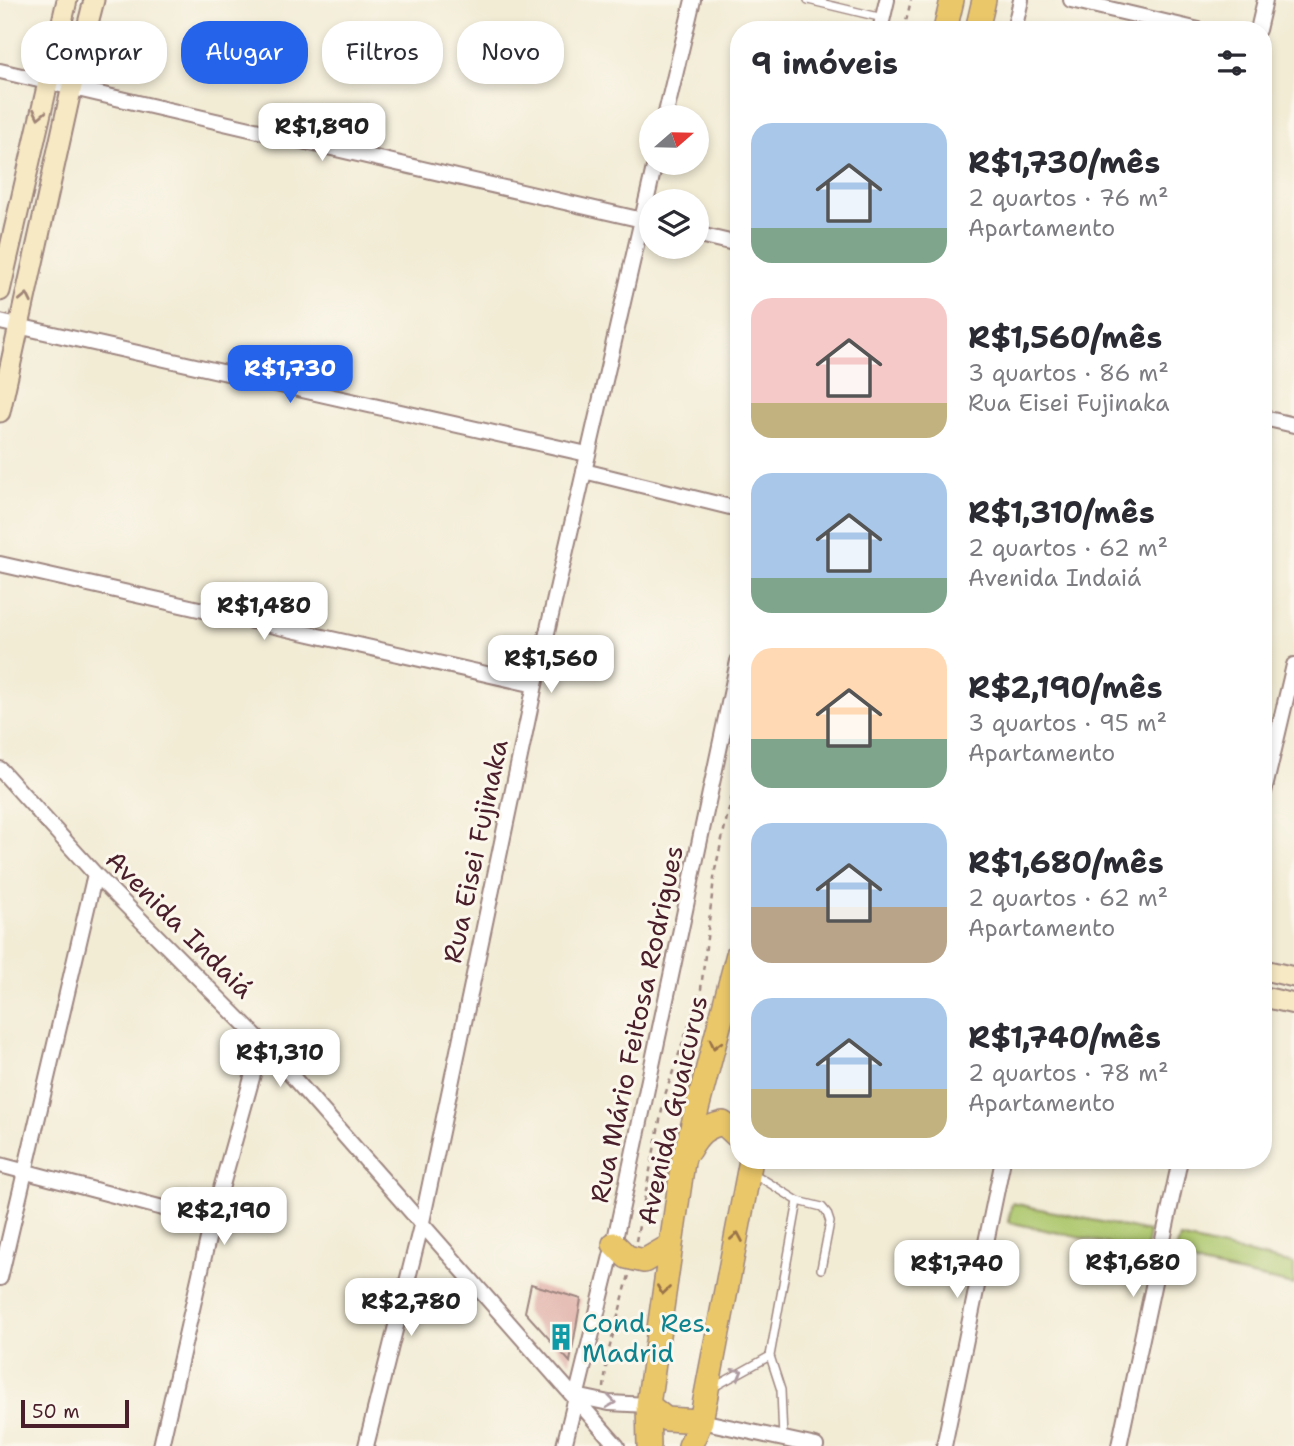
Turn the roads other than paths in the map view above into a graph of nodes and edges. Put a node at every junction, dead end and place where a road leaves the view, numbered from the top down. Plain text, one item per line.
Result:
1 (67, 0) edge
2 (94, 0) edge
3 (693, 0) edge
4 (808, 0) edge
5 (887, 0) edge
6 (952, 0) edge
7 (984, 0) edge
8 (1021, 0) edge
9 (1071, 0) edge
10 (1265, 0) edge
11 (62, 21) edge
12 (873, 21) edge
13 (883, 21) edge
14 (947, 21) edge
15 (979, 21) edge
16 (1016, 21) edge
17 (1161, 21) edge
18 (1260, 21) edge
19 (0, 71) edge
20 (21, 76) edge
21 (45, 84) edge
22 (62, 84) edge
23 (72, 86) junction
24 (668, 105) edge
25 (639, 219) edge
26 (709, 237) edge
27 (730, 242) edge
28 (639, 249) edge
29 (0, 291) edge
30 (0, 322) edge
31 (20, 325) junction
32 (0, 412) edge
33 (1272, 420) edge
34 (1294, 425) edge
35 (587, 454) junction
36 (584, 471) junction
37 (730, 507) edge
38 (0, 564) edge
39 (1294, 665) edge
40 (535, 685) junction
41 (730, 699) edge
42 (1272, 758) edge
43 (0, 769) edge
44 (94, 874) junction
45 (1272, 972) edge
46 (1294, 976) edge
47 (730, 984) edge
48 (1272, 999) edge
49 (1294, 1004) edge
50 (262, 1042) junction
51 (730, 1130) edge
52 (683, 1161) junction
53 (0, 1165) edge
54 (748, 1169) edge
55 (756, 1169) edge
56 (1001, 1169) edge
57 (1178, 1169) edge
58 (26, 1171) junction
59 (798, 1201) junction
60 (212, 1221) junction
61 (422, 1222) junction
62 (614, 1244) junction
63 (668, 1247) junction
64 (821, 1269) dead end
65 (0, 1278) edge
66 (770, 1356) junction
67 (707, 1391) junction
68 (576, 1396) junction
69 (648, 1405) junction
70 (711, 1424) junction
71 (783, 1439) junction
72 (161, 1446) edge
73 (366, 1446) edge
74 (564, 1446) edge
75 (617, 1446) edge
76 (649, 1446) edge
77 (690, 1446) edge
78 (816, 1446) edge
79 (944, 1446) edge
80 (1119, 1446) edge

1 - 11 street
2 - 23 street
3 - 24 street
4 - 12 lane
5 - 13 street
6 - 14 main road
7 - 15 main road
8 - 16 street
9 - 17 street
10 - 18 street
19 - 20 street
21 -> 29 street
22 - 23 street
23 - 25 street
31 -> 23 street
26 - 27 street
28 - 35 street, Rua Eisei Fujinaka
30 - 31 street
31 - 32 street
31 - 35 street
33 - 34 street
35 - 36 street, Rua Eisei Fujinaka
36 - 37 street
36 - 40 street, Rua Eisei Fujinaka
38 - 40 street
39 - 42 street
40 - 61 street, Rua Eisei Fujinaka
41 - 62 street, Rua Mário Feitosa Rodrigues
43 - 44 street, Avenida Indaiá
44 - 50 street, Avenida Indaiá
44 - 58 street
45 - 46 street
47 -> 52 main road, Avenida Guaicurus
48 - 49 street
50 - 60 street
50 - 61 street, Avenida Indaiá
51 - 52 main road
52 - 63 main road, Avenida Guaicurus
53 - 58 street
67 -> 54 main road
55 - 59 lane
56 - 79 street
57 - 80 street
58 - 60 street
58 - 65 street
59 - 64 lane
59 - 66 lane
60 - 72 street
61 - 68 street, Avenida Indaiá
61 - 73 street, Rua Eisei Fujinaka
62 - 63 main road
62 - 68 street, Rua Mário Feitosa Rodrigues
63 -> 69 main road, Avenida Guaicurus
67 -> 66 lane
66 - 71 lane
67 - 70 main road
68 -> 69 street
68 - 74 street, Rua Mário Feitosa Rodrigues
68 - 75 street, Avenida Indaiá
69 - 70 main road
69 - 76 main road, Avenida Guaicurus
70 - 71 street
70 - 77 main road
71 - 78 street

